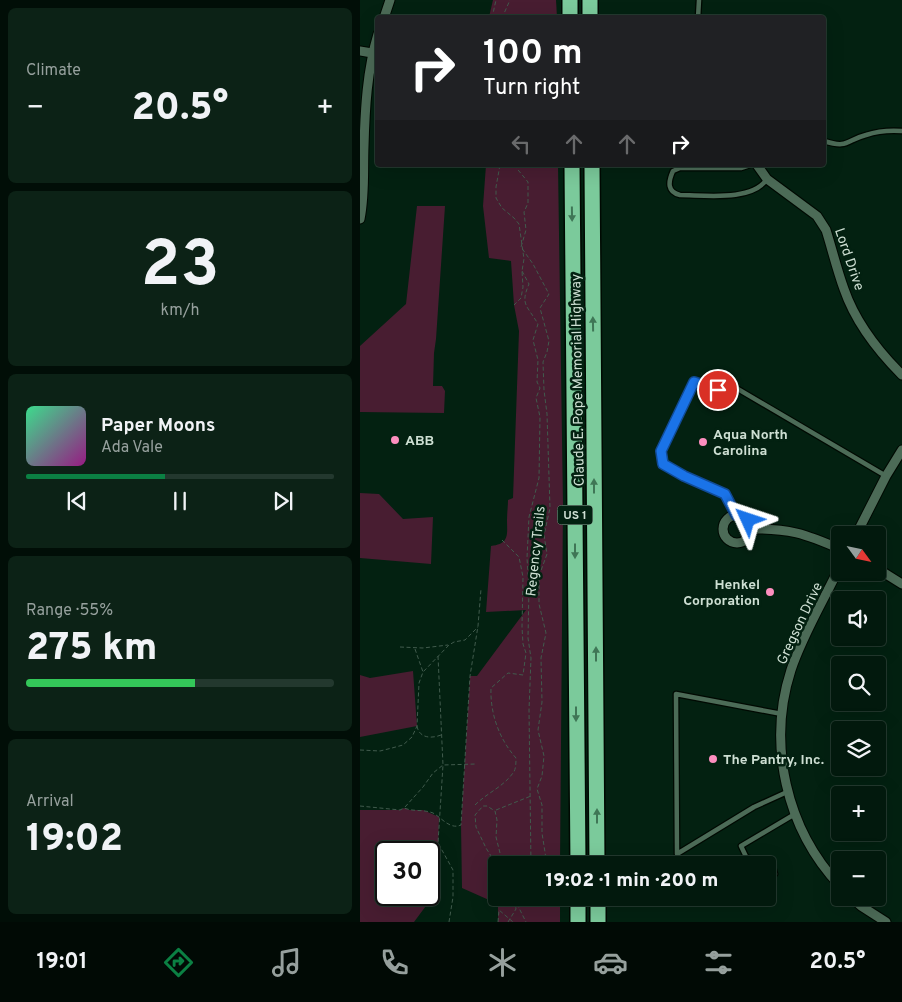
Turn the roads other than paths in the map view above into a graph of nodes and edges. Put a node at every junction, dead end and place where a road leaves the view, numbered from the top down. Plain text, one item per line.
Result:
1 (390, 0) edge
2 (570, 0) edge
3 (590, 0) edge
4 (699, 0) edge
5 (385, 15) edge
6 (570, 15) edge
7 (590, 15) edge
8 (698, 15) edge
9 (375, 44) edge
10 (360, 51) edge
11 (372, 53) junction
12 (902, 131) edge
13 (826, 142) edge
14 (572, 167) edge
15 (592, 167) edge
16 (744, 167) edge
17 (758, 167) edge
18 (767, 179) junction
19 (360, 219) edge
20 (902, 375) edge
21 (902, 450) edge
22 (886, 476) junction
23 (736, 515) junction
24 (861, 526) edge
25 (751, 529) junction
26 (831, 545) edge
27 (886, 574) edge
28 (833, 581) edge
29 (902, 584) edge
30 (782, 714) junction
31 (787, 792) junction
32 (795, 814) junction
33 (578, 856) edge
34 (597, 856) edge
35 (747, 856) edge
36 (831, 875) edge
37 (578, 906) edge
38 (598, 906) edge
39 (863, 906) edge
40 (578, 922) edge
41 (598, 922) edge
42 (886, 922) edge

1 - 5 street
2 - 6 highway
3 - 7 highway
4 - 8 lane
9 - 11 street
10 - 11 street
11 - 19 street
12 - 13 lane
14 -> 33 highway, Claude E. Pope Memorial Highway / US 1
34 -> 15 highway, Claude E. Pope Memorial Highway / US 1
16 - 18 lane
17 - 18 street, Lord Drive
18 - 20 street, Lord Drive
21 - 22 street
22 - 23 lane
22 - 24 street
23 - 25 street
23 - 25 street
25 - 26 street
27 - 29 street
28 - 30 street, Gregson Drive
30 - 31 street, Gregson Drive
30 - 31 lane
31 - 32 street, Gregson Drive
32 - 35 lane
32 - 36 street, Gregson Drive
37 - 40 highway
38 - 41 highway
39 - 42 street

